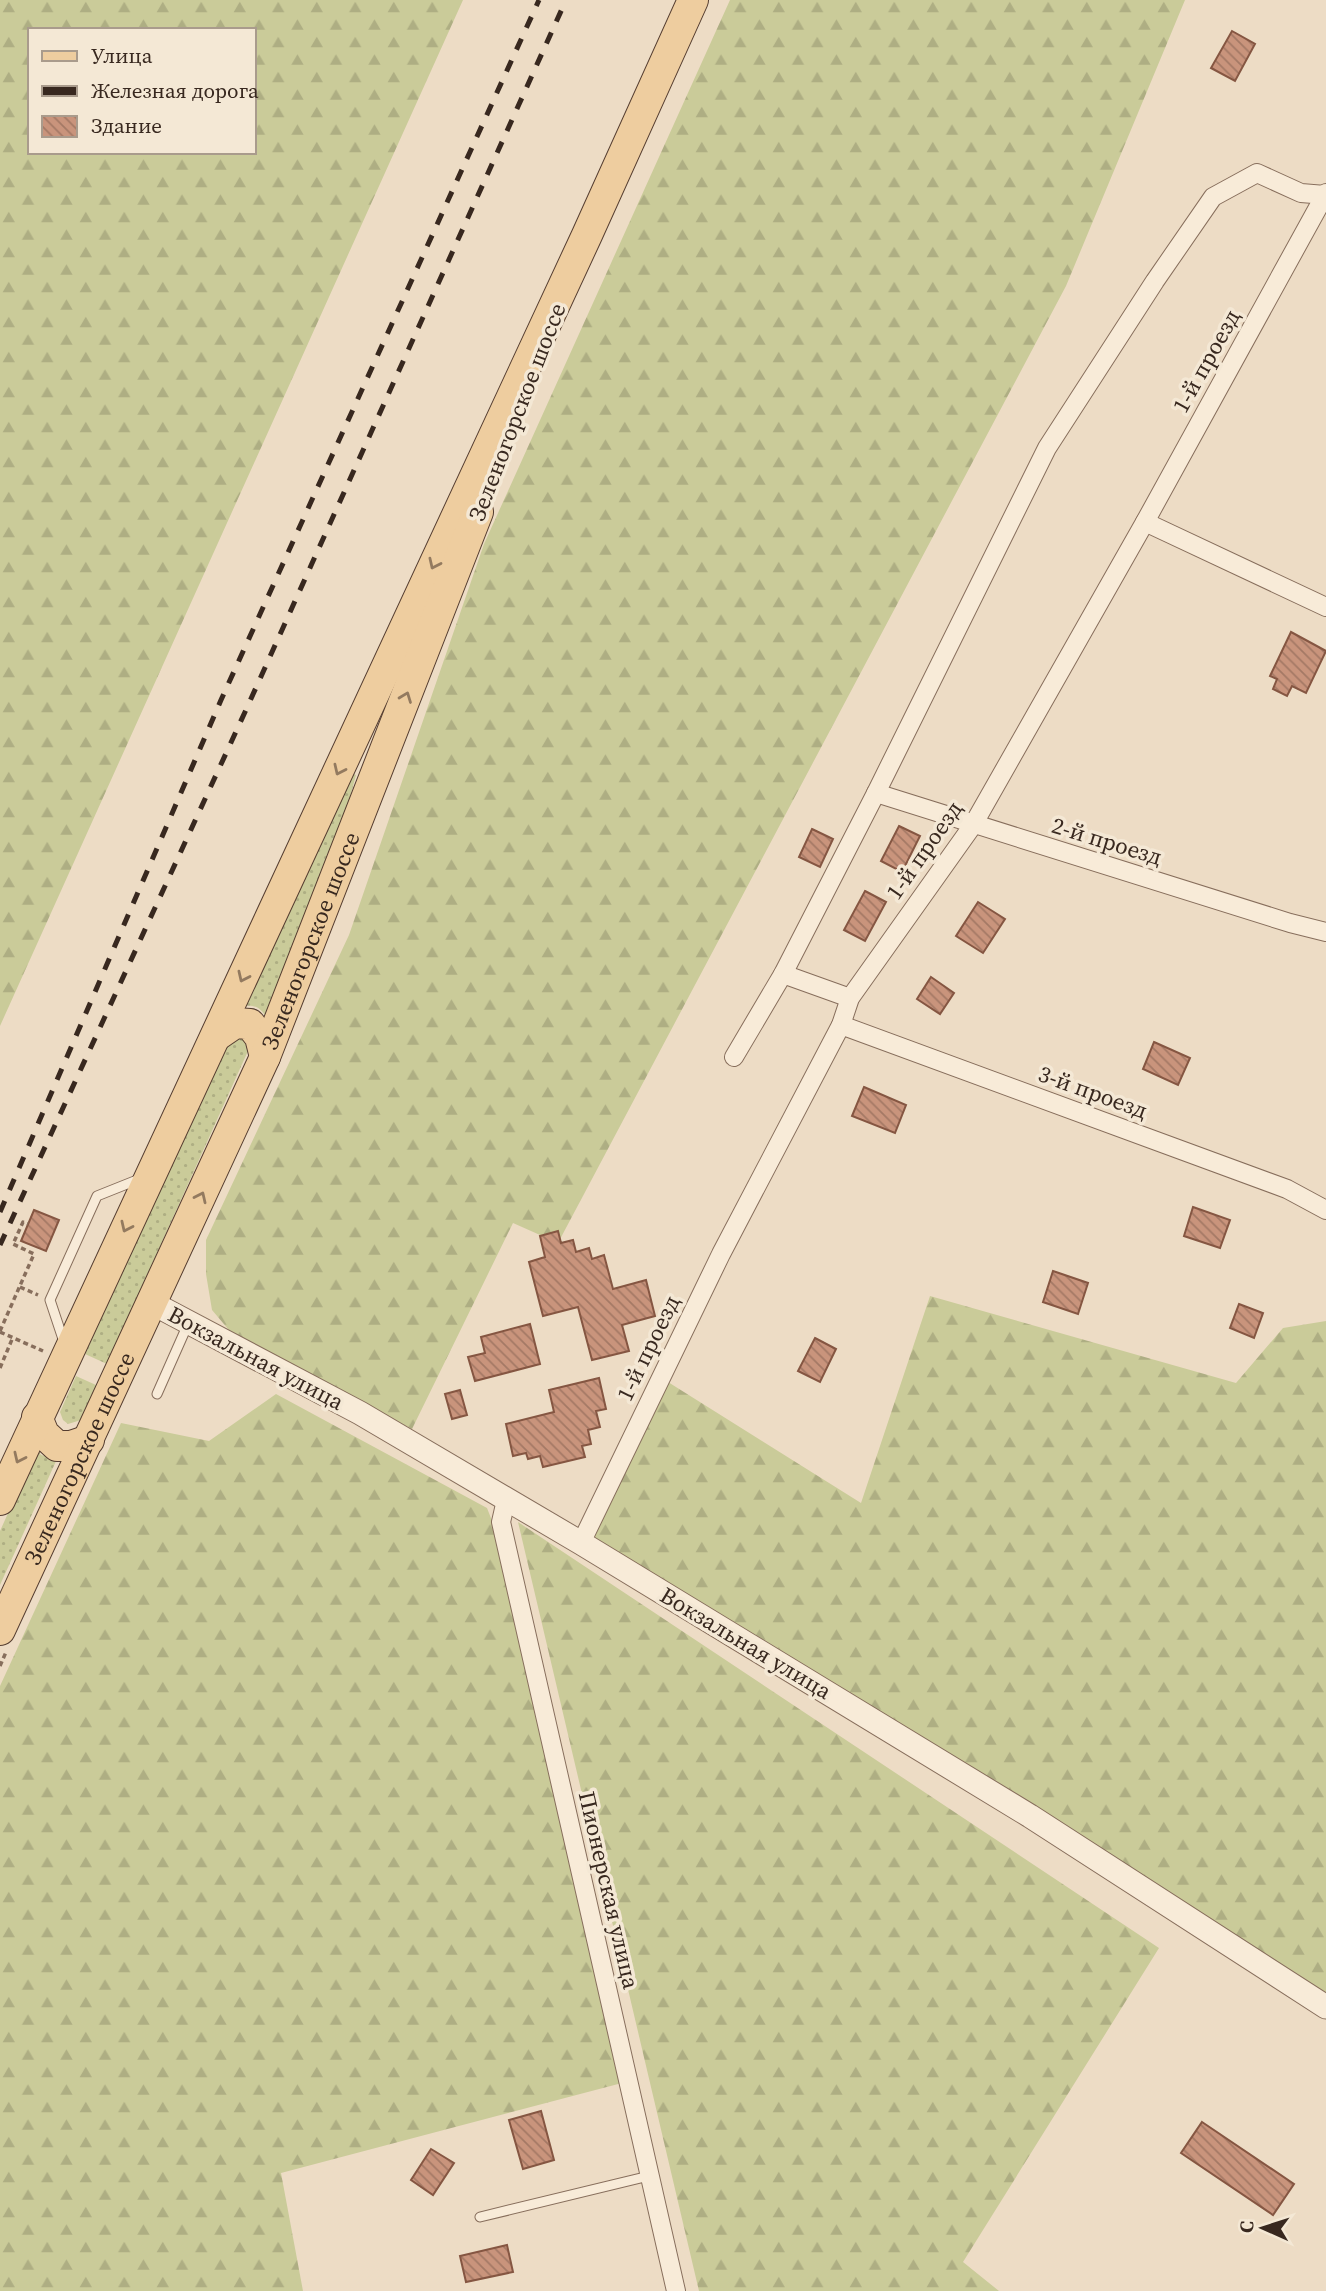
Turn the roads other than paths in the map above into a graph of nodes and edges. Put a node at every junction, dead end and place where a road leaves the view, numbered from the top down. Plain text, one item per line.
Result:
1 (693, 0) edge
2 (1326, 195) edge
3 (587, 235) junction
4 (1145, 522) junction
5 (1326, 607) edge
6 (876, 793) junction
7 (973, 825) junction
8 (1326, 932) edge
9 (783, 974) junction
10 (850, 998) junction
11 (841, 1025) junction
12 (216, 1036) junction
13 (265, 1057) junction
14 (734, 1057) dead end
15 (150, 1175) junction
16 (1326, 1210) edge
17 (152, 1303) junction
18 (188, 1324) junction
19 (65, 1356) junction
20 (157, 1394) dead end
21 (37, 1417) junction
22 (89, 1440) junction
23 (0, 1500) edge
24 (506, 1500) junction
25 (581, 1543) junction
26 (0, 1630) edge
27 (1326, 2007) edge
28 (649, 2176) junction
29 (480, 2217) dead end
30 (676, 2291) edge

1 - 3 main road, Зеленогорское шоссе
2 - 4 street, 1-й проезд
2 - 6 street
3 -> 12 main road, Зеленогорское шоссе
13 -> 3 main road, Зеленогорское шоссе
4 - 5 street
4 - 7 street, 1-й проезд
6 - 7 street, 2-й проезд
6 - 9 street
7 - 8 street, 2-й проезд
7 - 10 street, 1-й проезд
9 - 10 street
9 - 14 street
10 - 11 street, 1-й проезд
11 - 16 street, 3-й проезд
11 - 25 street, 1-й проезд
12 - 13 main road
12 - 15 main road, Зеленогорское шоссе
17 -> 13 main road, Зеленогорское шоссе
15 -> 19 main road, Зеленогорское шоссе
15 - 19 lane
17 - 18 street, Вокзальная улица
17 - 22 main road, Зеленогорское шоссе
18 - 20 lane
18 - 24 street, Вокзальная улица
19 - 21 main road, Зеленогорское шоссе
21 - 22 main road
21 -> 23 main road, Зеленогорское шоссе
22 - 26 main road, Зеленогорское шоссе
24 - 25 street, Вокзальная улица
24 - 28 street, Пионерская улица
25 - 27 street, Вокзальная улица
28 - 29 lane
28 - 30 street, Пионерская улица

